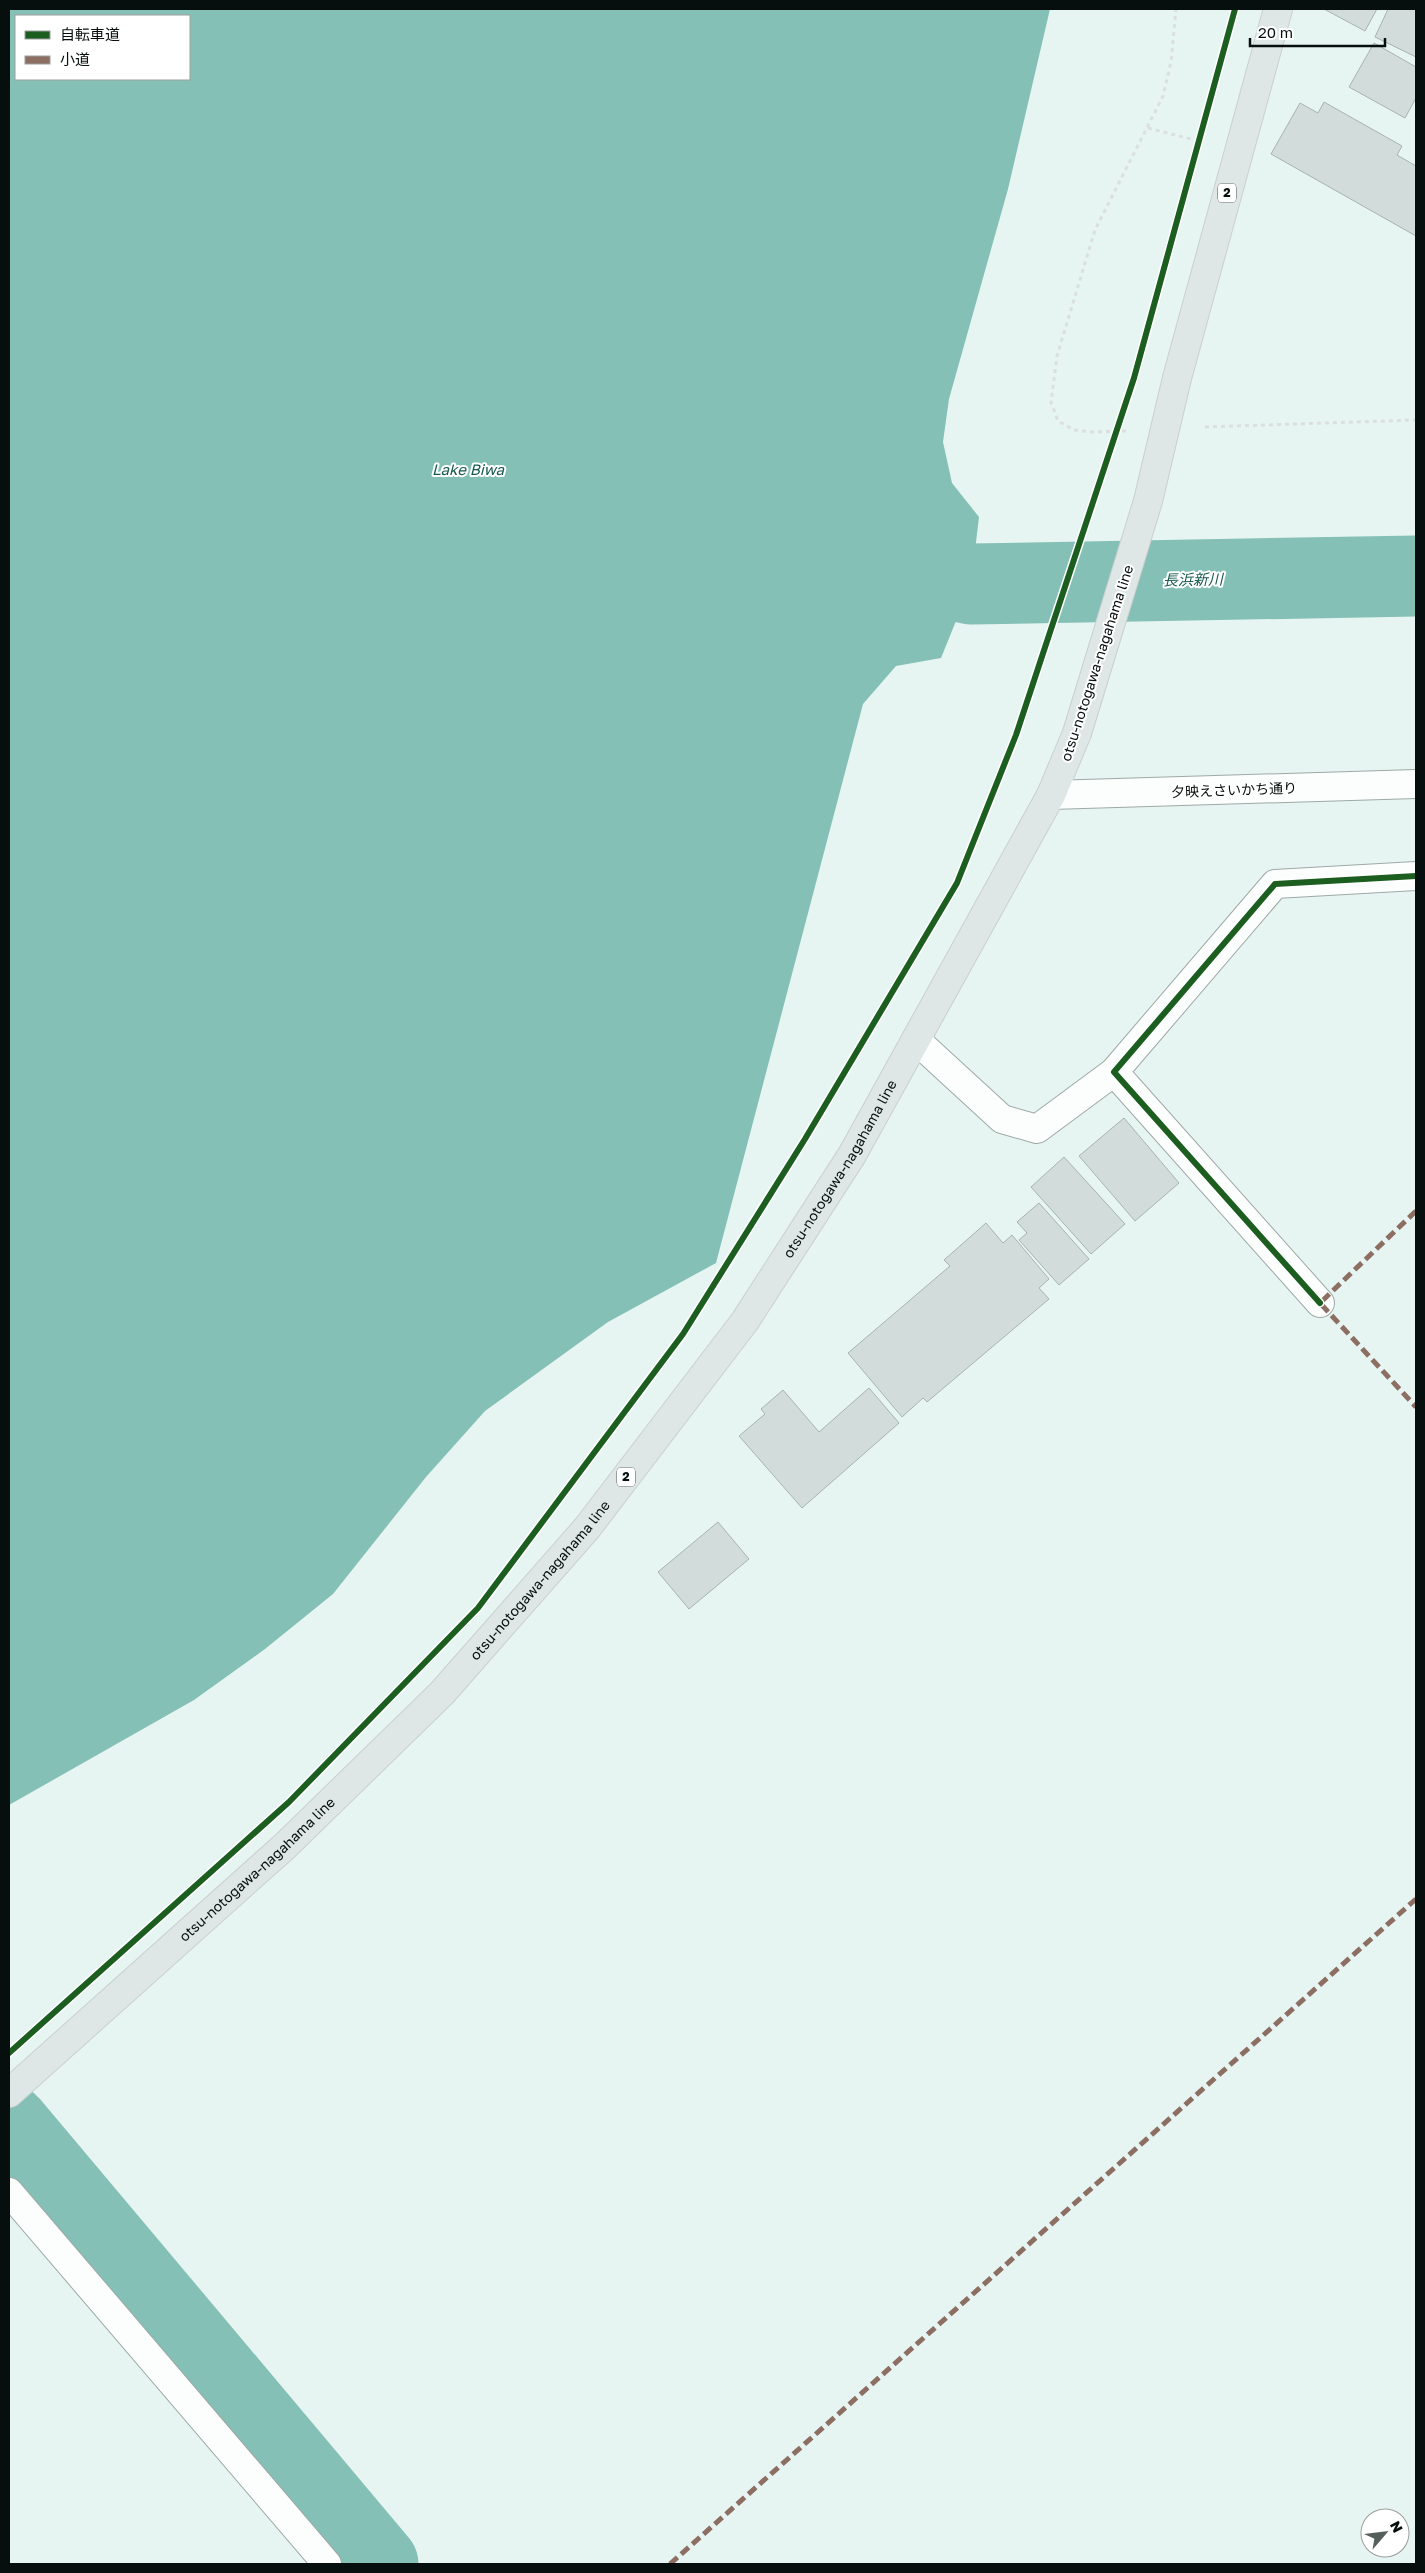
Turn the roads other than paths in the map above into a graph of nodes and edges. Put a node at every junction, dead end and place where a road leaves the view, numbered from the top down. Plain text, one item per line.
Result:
1 (1278, 9) edge
2 (1416, 784) edge
3 (1052, 795) junction
4 (1416, 876) edge
5 (916, 1040) junction
6 (1114, 1072) junction
7 (1320, 1302) dead end
8 (10, 2092) edge
9 (9, 2192) edge
10 (327, 2564) edge

1 - 3 main road, otsu-notogawa-nagahama line / 2, bridge
2 - 3 street, 夕映えさいかち通り
3 - 5 main road, otsu-notogawa-nagahama line / 2
4 - 6 street
5 - 6 street
5 - 8 main road, otsu-notogawa-nagahama line / 2
6 - 7 street
9 - 10 street

